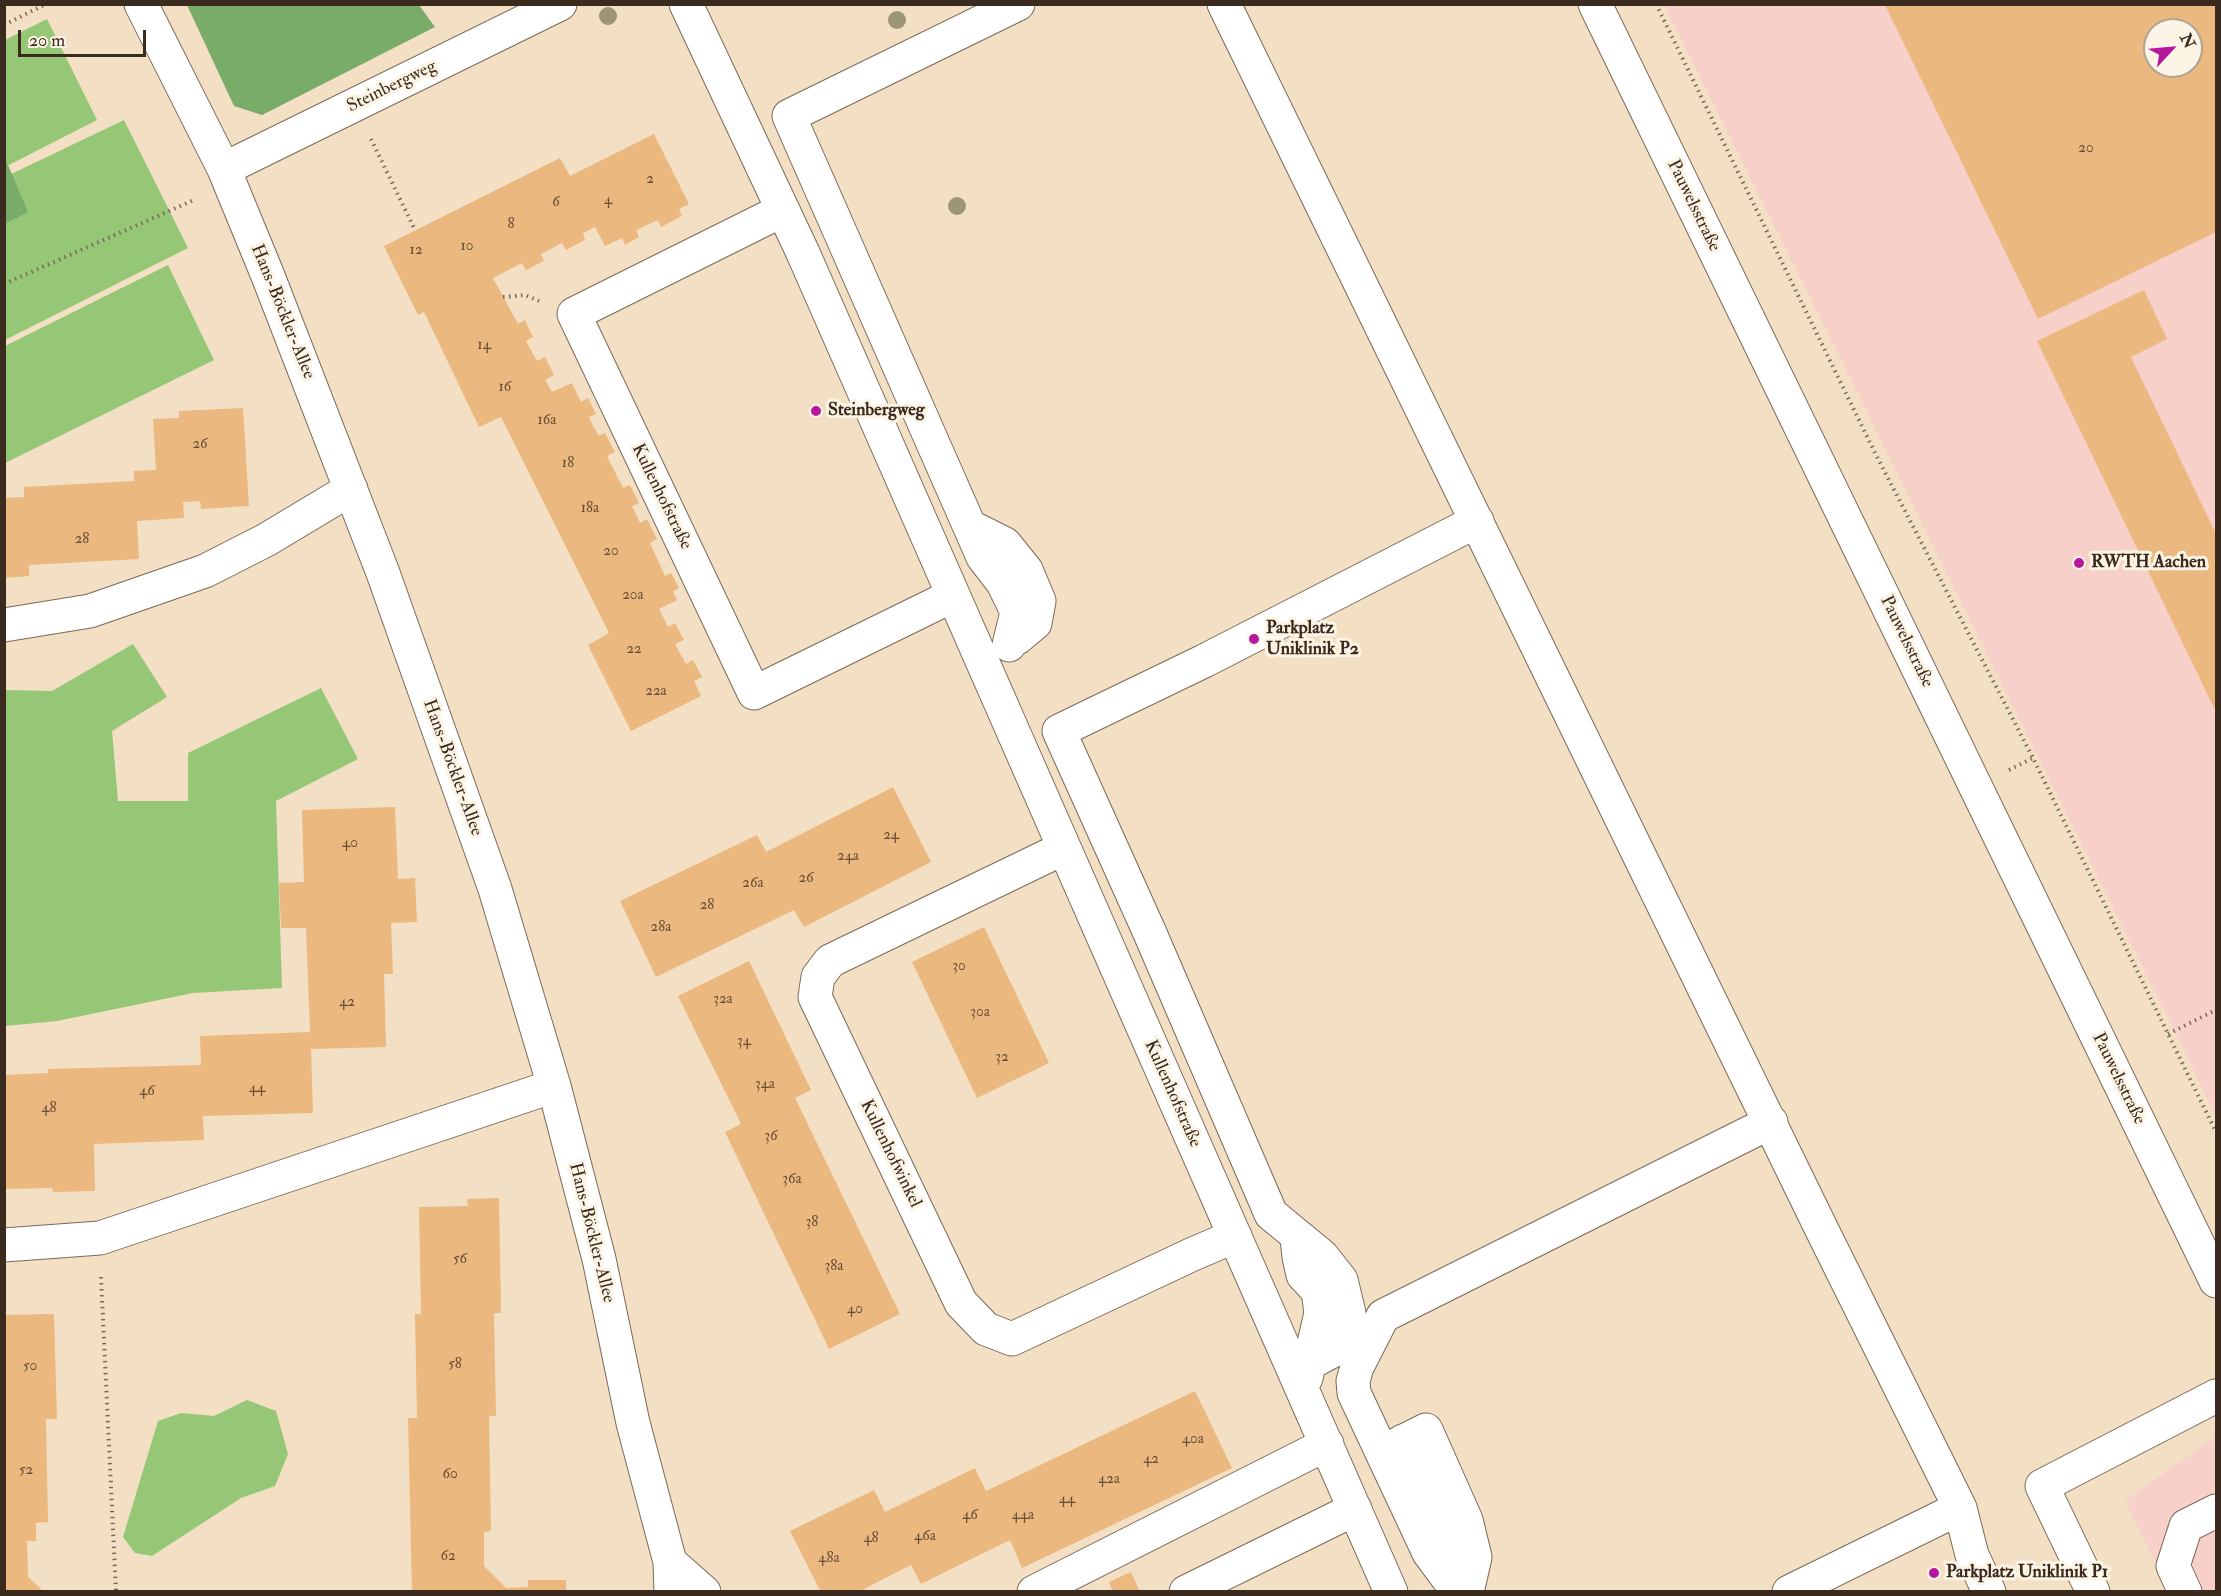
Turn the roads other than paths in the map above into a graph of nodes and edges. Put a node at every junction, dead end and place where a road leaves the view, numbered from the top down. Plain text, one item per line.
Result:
1 (141, 4) edge
2 (560, 4) edge
3 (686, 4) edge
4 (1018, 4) edge
5 (1224, 4) edge
6 (1595, 4) edge
7 (227, 177) junction
8 (783, 210) junction
9 (351, 489) junction
10 (1477, 521) junction
11 (952, 596) junction
12 (4, 625) edge
13 (983, 666) junction
14 (1064, 848) junction
15 (554, 1086) junction
16 (1771, 1122) junction
17 (1235, 1236) junction
18 (4, 1245) edge
19 (2217, 1281) edge
20 (2217, 1396) edge
21 (1306, 1397) junction
22 (1404, 1441) junction
23 (1327, 1444) junction
24 (1960, 1508) junction
25 (1355, 1509) junction
26 (2217, 1511) edge
27 (671, 1577) edge
28 (1204, 1587) edge
29 (704, 1592) edge
30 (1034, 1592) edge
31 (1392, 1592) edge
32 (1458, 1592) edge
33 (1465, 1592) edge
34 (1789, 1592) edge
35 (1989, 1592) edge
36 (2093, 1592) edge
37 (2185, 1592) edge

1 - 7 street, Hans-Böckler-Allee
2 - 7 street, Steinbergweg
3 - 8 street, Kullenhofstraße
4 - 13 street
5 - 10 street
6 - 19 street, Pauwelsstraße
7 - 9 street, Hans-Böckler-Allee
8 - 11 street, Kullenhofstraße
8 - 11 street, Kullenhofstraße
9 - 12 street
9 - 15 street, Hans-Böckler-Allee
10 - 16 street
10 - 21 street
11 - 13 street, Kullenhofstraße
13 - 14 street, Kullenhofstraße
14 - 17 street, Kullenhofstraße
14 - 17 street, Kullenhofwinkel
15 - 18 street
15 - 27 street, Hans-Böckler-Allee
16 - 22 street
16 - 24 street
17 - 21 street, Kullenhofstraße
20 - 36 street
21 - 23 street, Kullenhofstraße
22 - 32 street
22 - 33 street
23 - 25 street, Kullenhofstraße
23 - 30 street
24 - 34 street
24 - 35 street
25 - 28 street
25 - 31 street, Kullenhofstraße
26 - 37 street
27 - 29 street, Hans-Böckler-Allee

